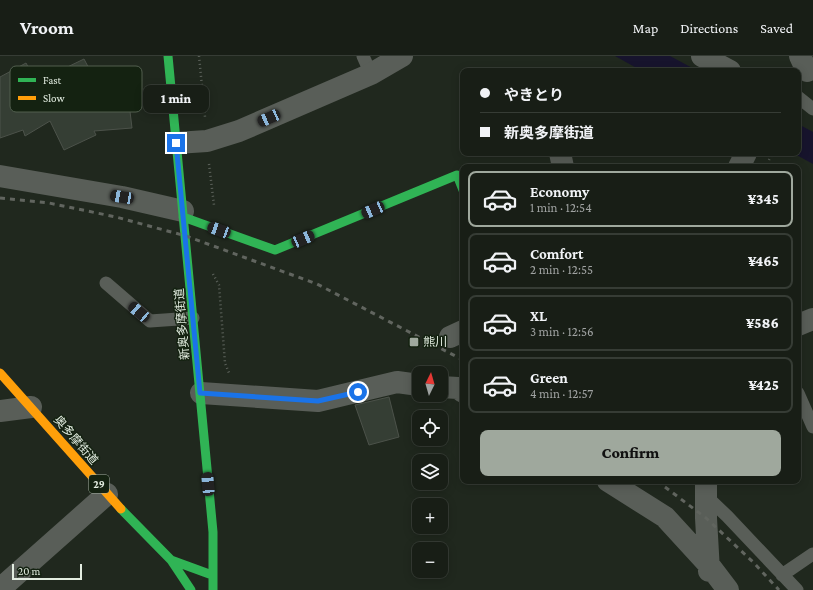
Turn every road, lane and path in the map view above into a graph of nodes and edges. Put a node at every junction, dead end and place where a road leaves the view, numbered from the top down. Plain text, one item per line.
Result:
1 (168, 56) edge
2 (199, 56) edge
3 (402, 56) edge
4 (702, 56) edge
5 (367, 65) edge
6 (724, 68) edge
7 (801, 99) edge
8 (813, 109) edge
9 (207, 141) junction
10 (176, 143) junction
11 (0, 176) edge
12 (460, 182) edge
13 (183, 214) junction
14 (205, 225) junction
15 (212, 272) dead end
16 (106, 283) dead end
17 (193, 318) junction
18 (813, 319) edge
19 (801, 324) edge
20 (0, 373) edge
21 (231, 377) dead end
22 (412, 384) edge
23 (448, 387) edge
24 (460, 390) edge
25 (200, 393) junction
26 (801, 400) edge
27 (31, 407) junction
28 (0, 411) edge
29 (813, 427) edge
30 (613, 484) edge
31 (706, 488) edge
32 (107, 494) junction
33 (813, 554) edge
34 (171, 560) junction
35 (709, 566) junction
36 (212, 575) junction
37 (782, 575) junction
38 (0, 589) edge
39 (191, 590) edge
40 (213, 590) edge
41 (709, 590) edge
42 (728, 590) edge
43 (797, 590) edge

1 - 10 main road, 新奥多摩街道
2 - 9 path
3 - 5 street
4 - 6 street
5 - 9 street
7 - 8 lane
9 - 10 street
9 - 14 path
10 - 13 main road, 新奥多摩街道
11 - 13 street
12 - 14 main road
13 - 14 main road
13 - 17 main road, 新奥多摩街道
15 - 21 path
16 - 17 lane
17 - 25 main road, 新奥多摩街道
18 - 19 street
20 - 27 main road, 奥多摩街道 / 29
22 - 25 street
23 - 24 street
25 - 36 main road, 新奥多摩街道
26 - 29 lane
27 - 28 street
27 - 32 main road, 奥多摩街道 / 29
30 - 35 street
31 - 35 street
31 - 37 lane
32 - 34 main road, 奥多摩街道 / 29
32 - 38 street
33 - 37 lane
34 - 36 main road, 奥多摩街道 / 29
34 - 39 main road
35 - 41 street
35 - 42 street
36 - 40 main road, 新奥多摩街道
37 - 43 lane

